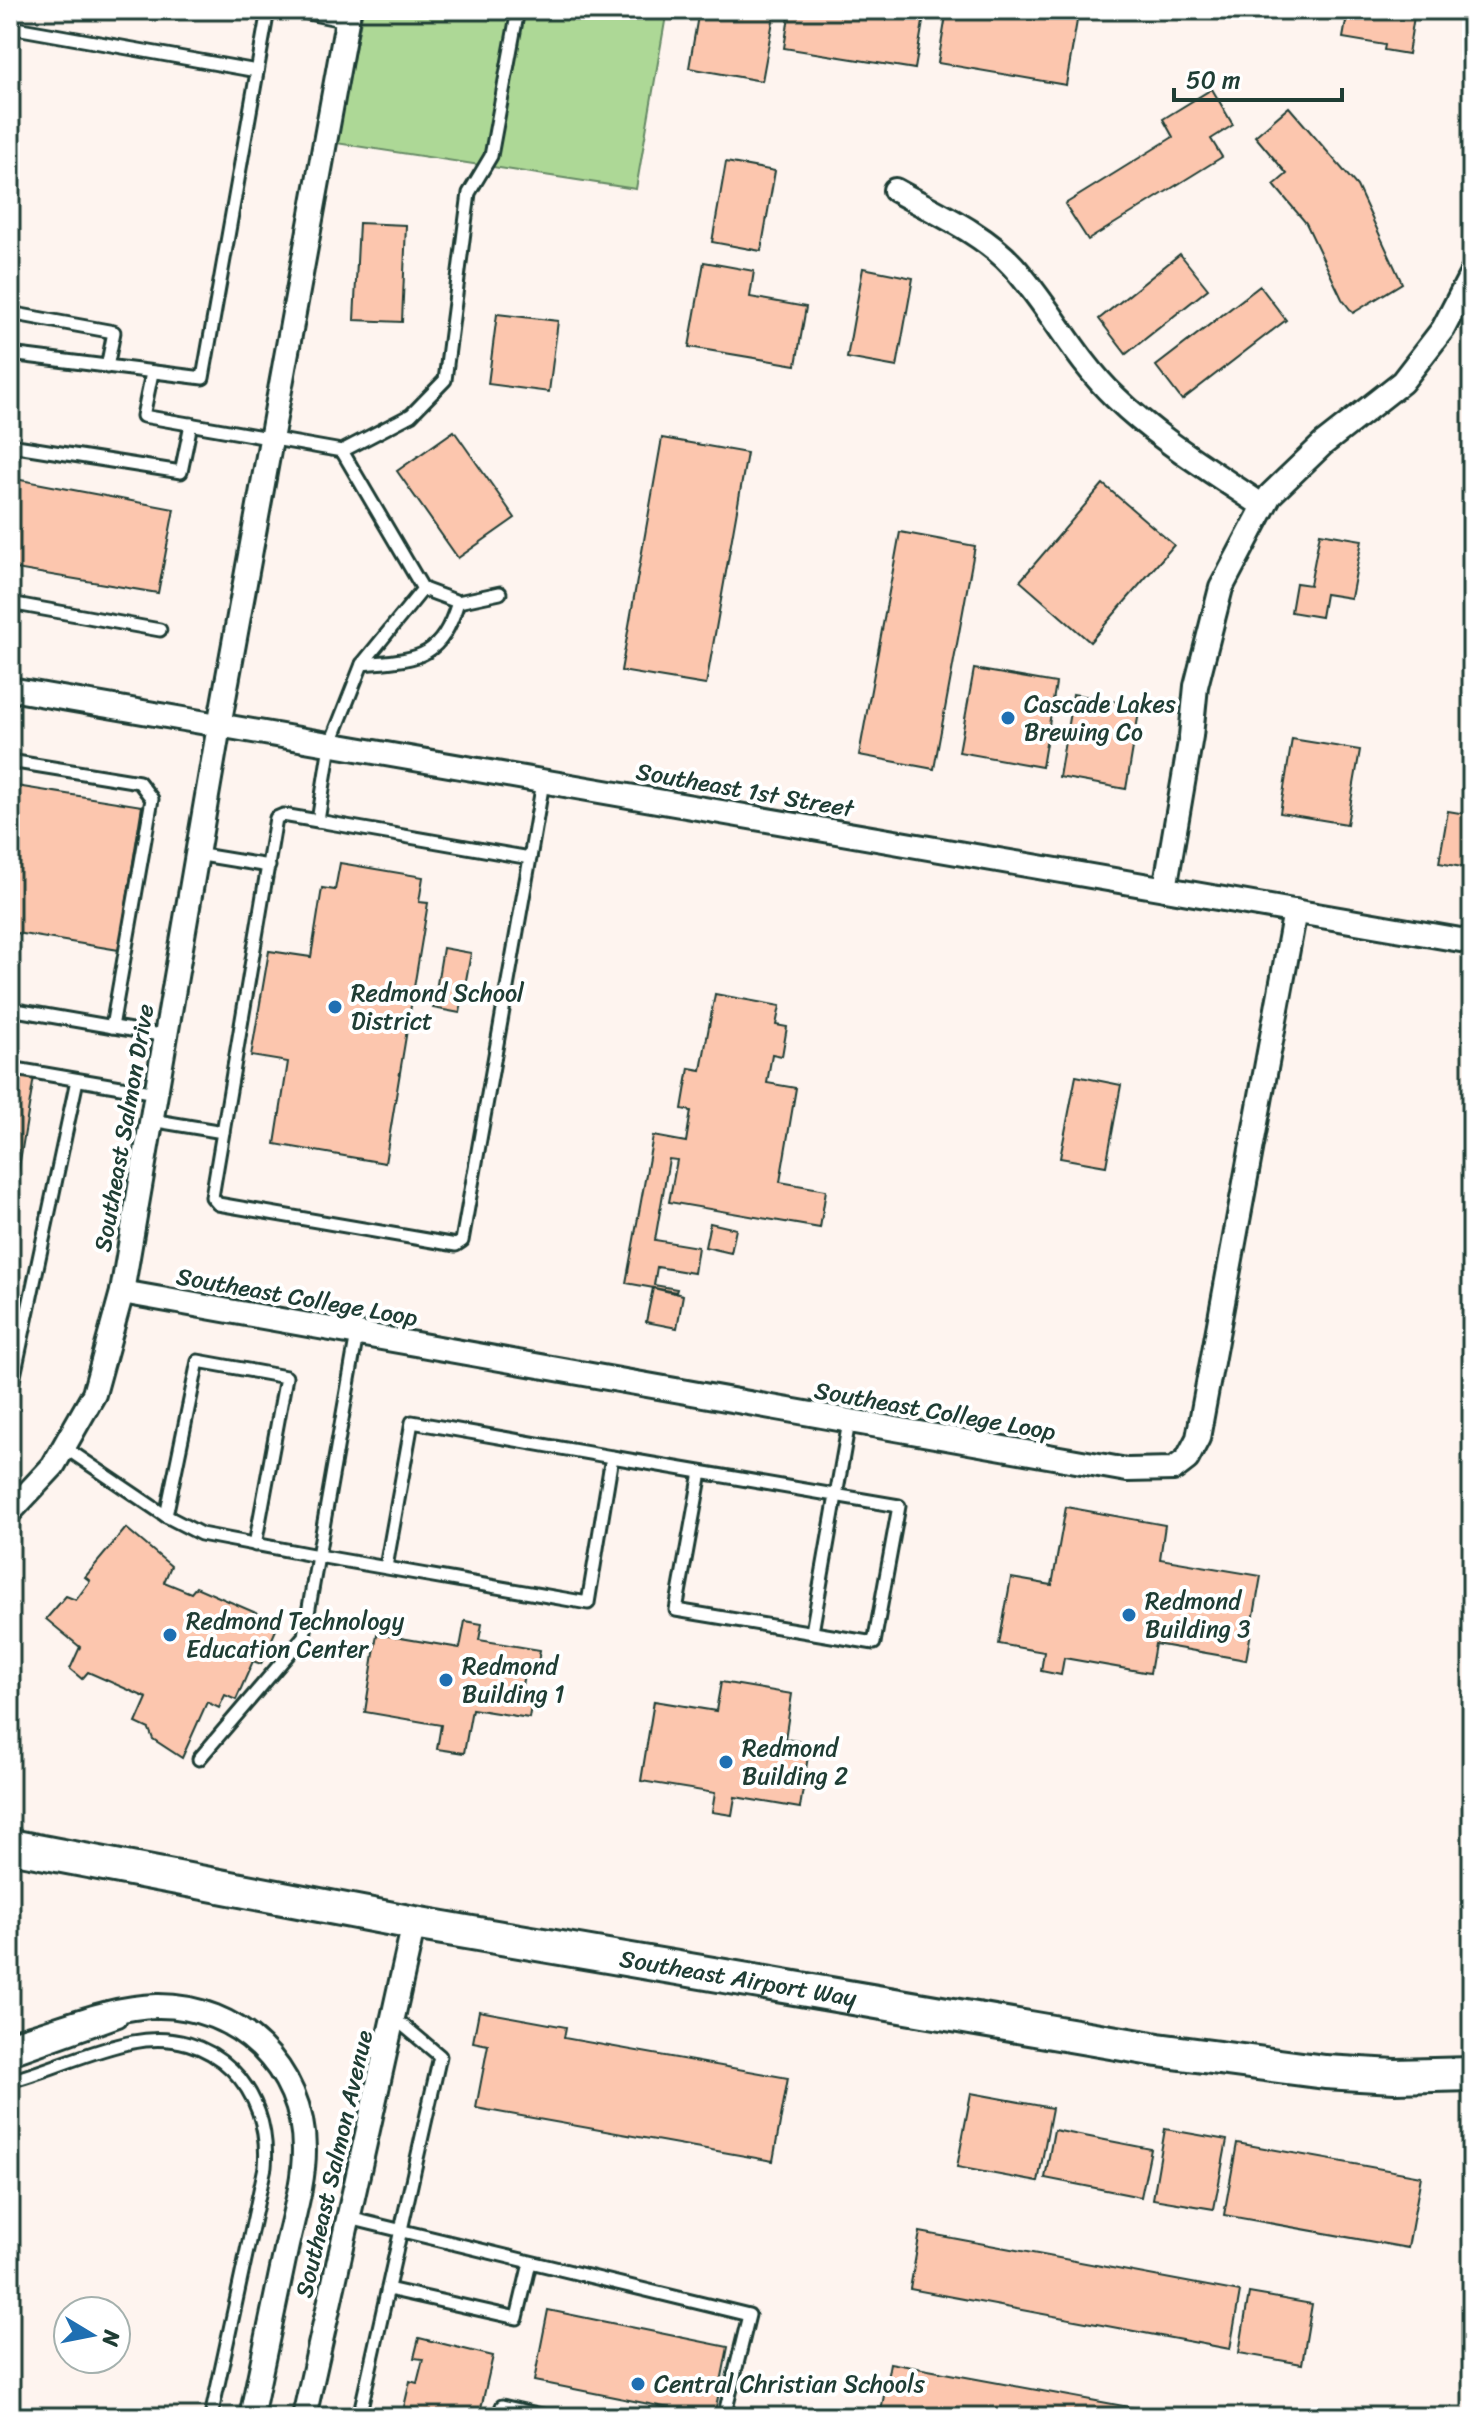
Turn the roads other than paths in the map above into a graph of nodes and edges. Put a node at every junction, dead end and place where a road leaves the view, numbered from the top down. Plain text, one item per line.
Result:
1 (268, 10) edge
2 (293, 10) edge
3 (518, 10) edge
4 (348, 15) edge
5 (10, 27) edge
6 (257, 71) junction
7 (895, 190) dead end
8 (1472, 273) edge
9 (10, 313) edge
10 (10, 354) edge
11 (107, 367) junction
12 (152, 373) junction
13 (191, 424) junction
14 (270, 440) junction
15 (10, 445) edge
16 (342, 451) junction
17 (1263, 506) junction
18 (423, 589) junction
19 (500, 593) dead end
20 (458, 602) junction
21 (10, 603) edge
22 (160, 630) dead end
23 (362, 664) junction
24 (10, 689) edge
25 (219, 726) junction
26 (330, 745) junction
27 (10, 761) edge
28 (543, 782) junction
29 (318, 821) junction
30 (196, 854) junction
31 (530, 858) junction
32 (269, 866) junction
33 (1165, 889) junction
34 (1295, 911) junction
35 (1472, 942) edge
36 (10, 1009) edge
37 (112, 1027) junction
38 (166, 1036) junction
39 (10, 1068) edge
40 (77, 1080) junction
41 (156, 1093) junction
42 (151, 1120) junction
43 (223, 1132) junction
44 (122, 1292) junction
45 (357, 1334) junction
46 (10, 1395) edge
47 (849, 1422) junction
48 (64, 1447) junction
49 (612, 1457) junction
50 (701, 1472) junction
51 (836, 1495) junction
52 (10, 1512) edge
53 (166, 1516) junction
54 (255, 1545) junction
55 (318, 1556) junction
56 (386, 1567) junction
57 (812, 1632) junction
58 (199, 1759) dead end
59 (10, 1846) edge
60 (414, 1923) junction
61 (132, 2009) junction
62 (392, 2021) junction
63 (10, 2043) edge
64 (10, 2059) edge
65 (1472, 2074) edge
66 (10, 2081) edge
67 (349, 2218) junction
68 (402, 2230) junction
69 (530, 2263) junction
70 (388, 2289) junction
71 (211, 2417) edge
72 (251, 2417) edge
73 (304, 2417) edge
74 (359, 2417) edge
75 (500, 2417) edge
76 (551, 2417) edge
77 (724, 2417) edge

1 - 6 lane
2 - 4 lane
3 - 16 lane
4 - 14 street, Southeast Salmon Drive
5 - 6 lane
6 - 12 lane
7 - 17 street
8 - 17 street
9 - 11 lane
10 - 11 lane
11 - 12 lane
12 - 13 lane
13 - 14 lane
13 - 15 lane
14 - 16 lane
14 - 25 street, Southeast Salmon Drive
16 - 18 lane
17 - 33 street
18 - 20 lane
18 - 23 lane
19 - 20 lane
20 - 23 lane
21 - 22 lane
23 - 26 lane
24 - 25 street, Southeast 1st Street
25 - 26 street, Southeast 1st Street
25 - 30 street, Southeast Salmon Drive
26 - 28 street, Southeast 1st Street
26 - 29 lane
27 - 37 lane
28 - 31 lane
28 - 33 street, Southeast 1st Street
29 - 31 lane
29 - 32 lane
30 - 32 lane
30 - 38 street, Southeast Salmon Drive
31 - 43 lane
32 - 43 lane
33 - 34 street, Southeast 1st Street
34 - 35 street, Southeast 1st Street
34 - 47 street, Southeast College Loop
36 - 37 lane
37 - 38 lane
38 - 41 street, Southeast Salmon Drive
39 - 40 lane
40 - 41 lane
40 - 46 lane
41 - 42 street, Southeast Salmon Drive
42 - 43 lane
42 - 44 street, Southeast Salmon Drive
44 - 45 street, Southeast College Loop
44 - 48 street, Southeast Salmon Drive
45 - 47 street, Southeast College Loop
45 - 55 lane
47 - 51 lane
48 - 52 street, Southeast Salmon Drive
48 - 53 lane
49 - 50 lane
49 - 56 lane
49 - 56 lane
50 - 51 lane
50 - 57 lane
51 - 57 lane
51 - 57 lane
53 - 54 lane
53 - 54 lane
54 - 55 lane
55 - 56 lane
55 - 58 lane
59 - 60 main road, Southeast Airport Way
60 - 62 street, Southeast Salmon Avenue
60 - 65 main road, Southeast Airport Way
61 - 63 street
61 - 64 lane
61 - 72 street
62 - 67 street, Southeast Salmon Avenue
62 - 68 lane
66 - 71 lane
67 - 68 lane
67 - 73 street, Southeast Salmon Avenue
68 - 69 lane
68 - 70 lane
69 - 70 lane
69 - 77 lane
70 - 74 lane
75 - 76 lane

